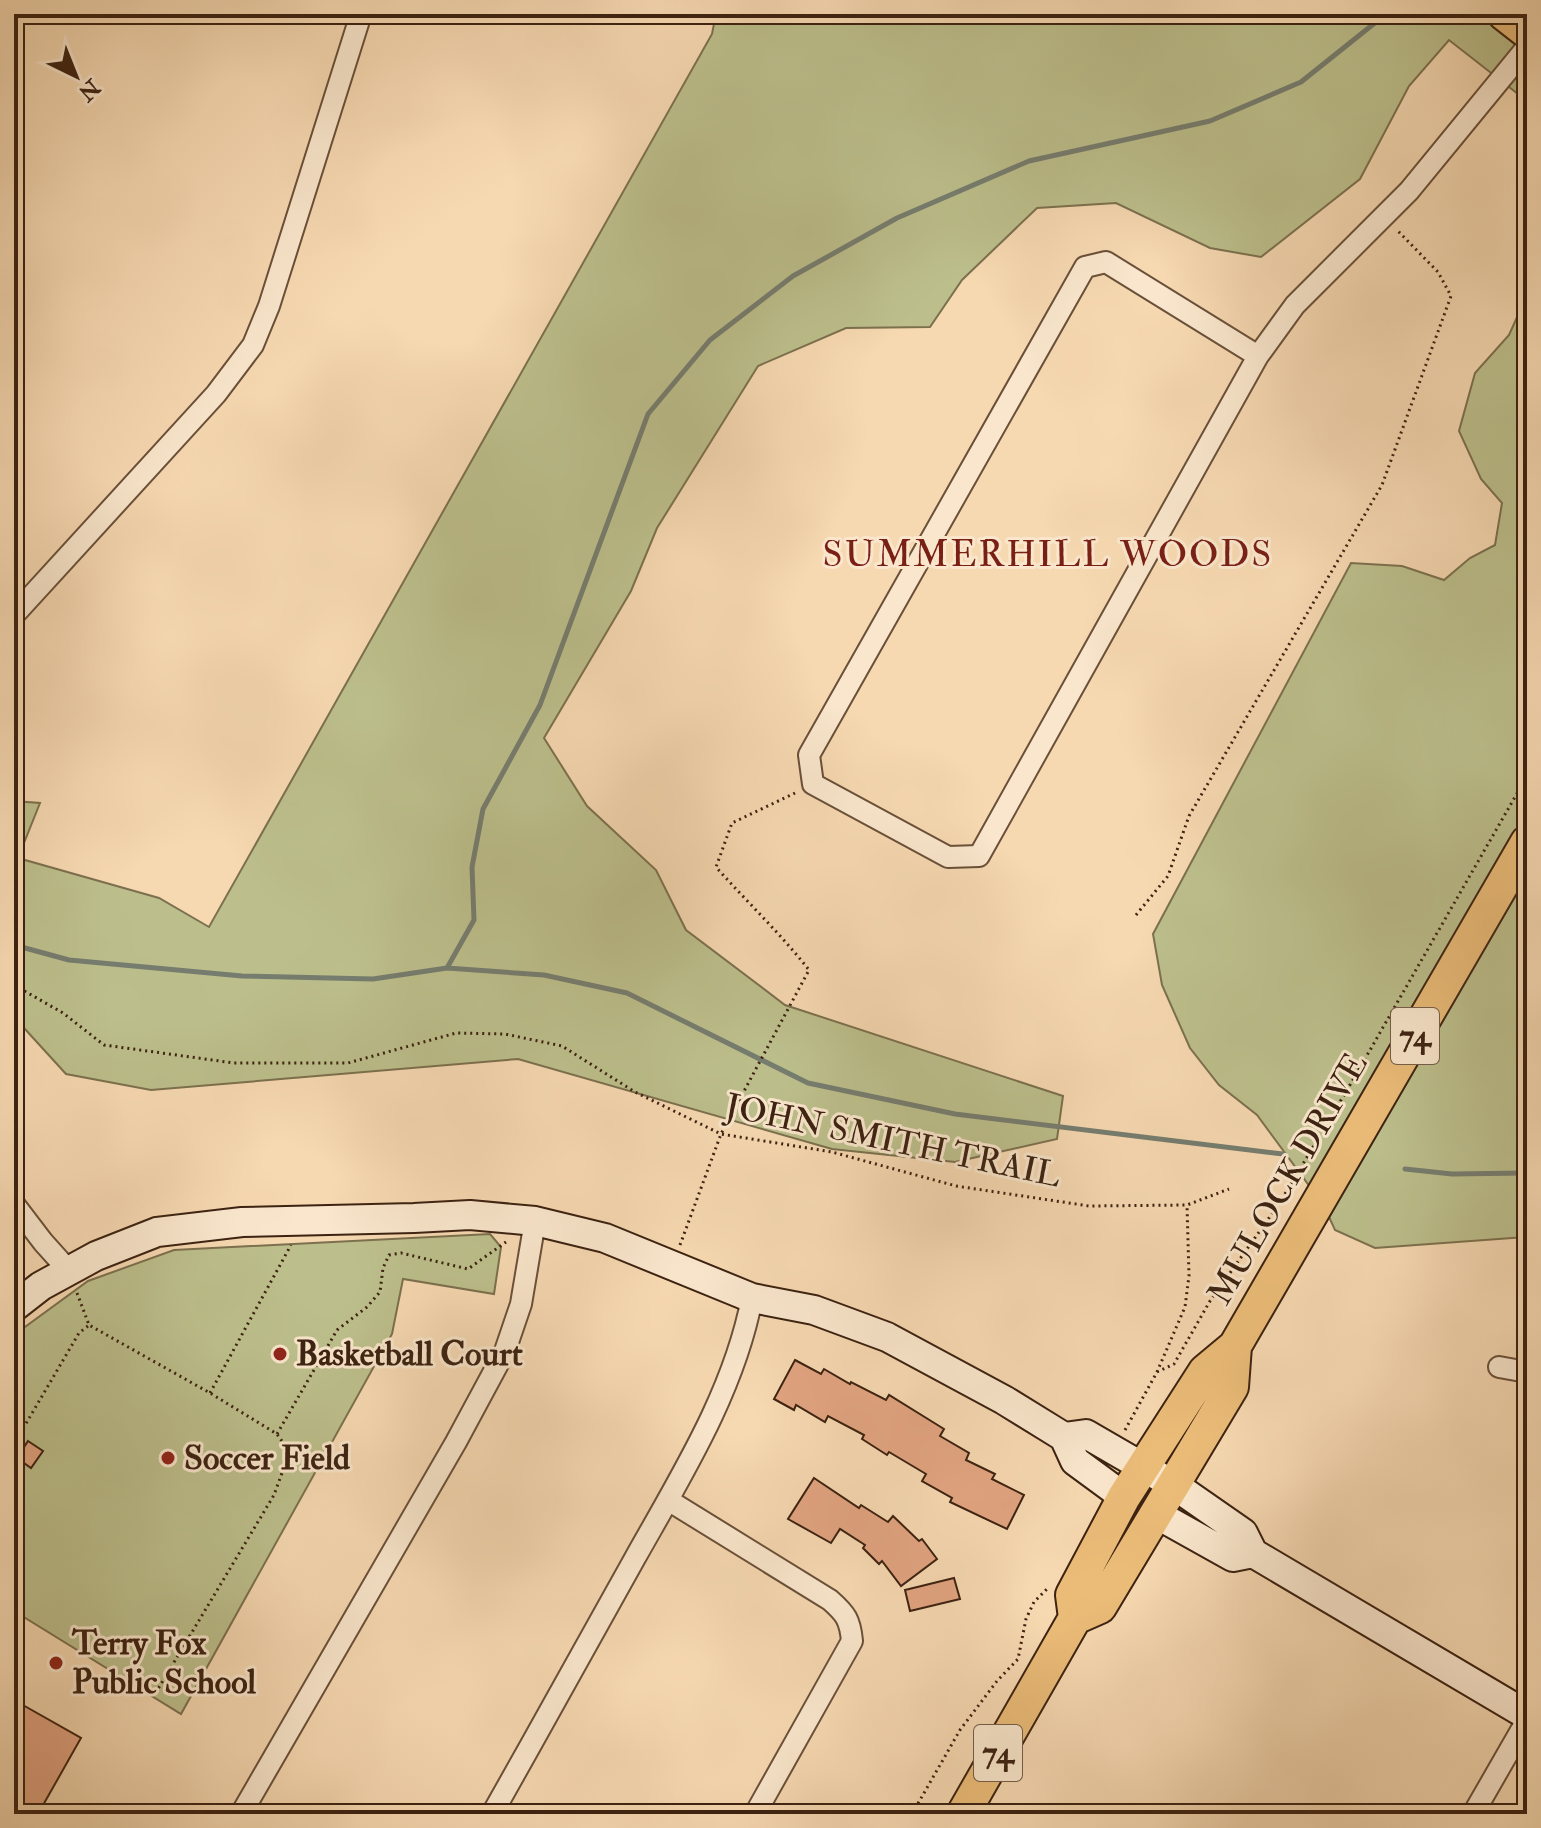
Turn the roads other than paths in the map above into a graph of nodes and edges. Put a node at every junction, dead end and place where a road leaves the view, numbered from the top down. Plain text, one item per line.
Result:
1 (361, 14) edge
2 (1504, 14) edge
3 (1527, 32) edge
4 (1527, 47) edge
5 (1258, 356) junction
6 (14, 615) edge
7 (1527, 842) edge
8 (14, 1204) edge
9 (535, 1221) junction
10 (69, 1271) junction
11 (752, 1298) junction
12 (14, 1307) edge
13 (1235, 1346) junction
14 (1499, 1367) dead end
15 (1527, 1372) edge
16 (1064, 1437) junction
17 (1143, 1467) junction
18 (1174, 1485) junction
19 (1124, 1497) junction
20 (668, 1500) junction
21 (1156, 1514) junction
22 (1253, 1553) junction
23 (1075, 1618) junction
24 (1527, 1718) edge
25 (241, 1814) edge
26 (492, 1814) edge
27 (755, 1814) edge
28 (963, 1814) edge
29 (1473, 1814) edge

1 - 6 street
2 - 3 main road
4 - 5 street
5 - 5 street
7 - 13 main road, MULOCK DRIVE / 74
8 - 10 street
9 - 10 street
9 - 11 street
9 - 25 street
10 - 12 street
11 - 16 street
11 - 20 street
13 - 17 main road, MULOCK DRIVE / 74
13 - 18 main road, MULOCK DRIVE / 74
14 - 15 street
16 - 17 street
16 - 19 street
17 - 18 street
17 - 19 main road, MULOCK DRIVE / 74
18 - 21 main road, MULOCK DRIVE / 74
18 - 22 street
19 - 21 street
19 - 23 main road, MULOCK DRIVE / 74
20 - 26 street
20 - 27 street
21 - 22 street
21 - 23 main road, MULOCK DRIVE / 74
22 - 24 street
23 - 28 main road, MULOCK DRIVE / 74
24 - 29 street

